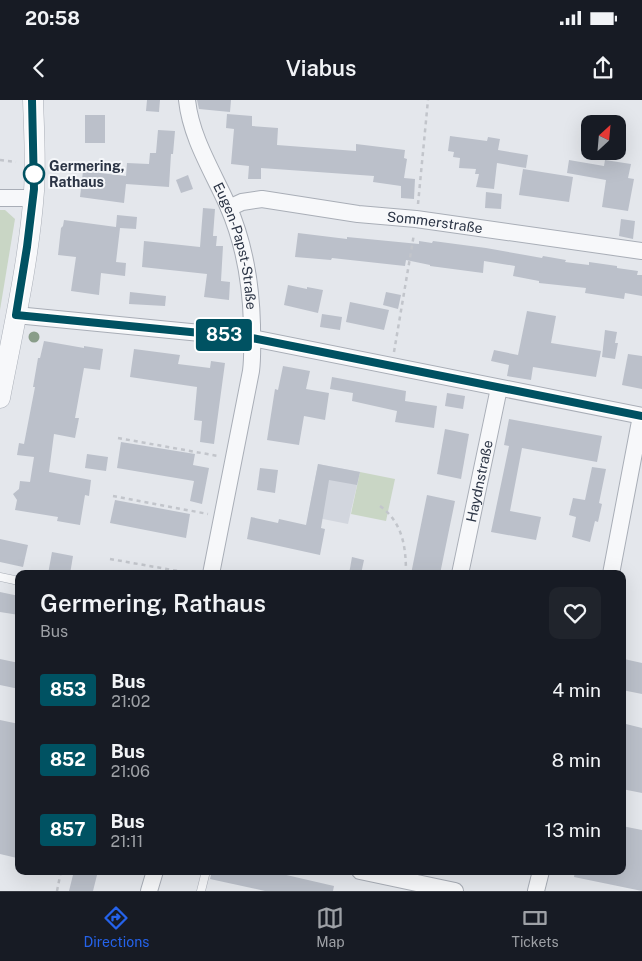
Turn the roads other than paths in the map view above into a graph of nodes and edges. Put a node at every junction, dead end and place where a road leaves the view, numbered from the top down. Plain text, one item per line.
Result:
1 (32, 100) edge
2 (187, 100) edge
3 (0, 198) edge
4 (33, 198) junction
5 (229, 208) junction
6 (642, 251) edge
7 (16, 315) junction
8 (252, 338) junction
9 (499, 388) junction
10 (0, 398) edge
11 (642, 416) edge
12 (212, 570) edge
13 (461, 570) edge
14 (612, 570) edge
15 (0, 577) edge
16 (15, 580) edge
17 (154, 875) edge
18 (205, 875) edge
19 (379, 875) edge
20 (540, 875) edge
21 (149, 891) edge
22 (201, 891) edge
23 (455, 891) edge
24 (536, 891) edge

1 - 4 street
2 - 5 street, Eugen-Papst-Straße
3 - 4 street
4 - 7 street
5 - 6 street, Sommerstraße
5 - 8 street, Eugen-Papst-Straße
7 - 8 street
7 - 10 street
8 - 9 street
8 - 12 street, Eugen-Papst-Straße
9 - 11 street
9 - 13 street, Haydnstraße
11 - 14 street
15 - 16 lane
17 - 21 street
18 - 22 lane
19 - 23 street
20 - 24 street

